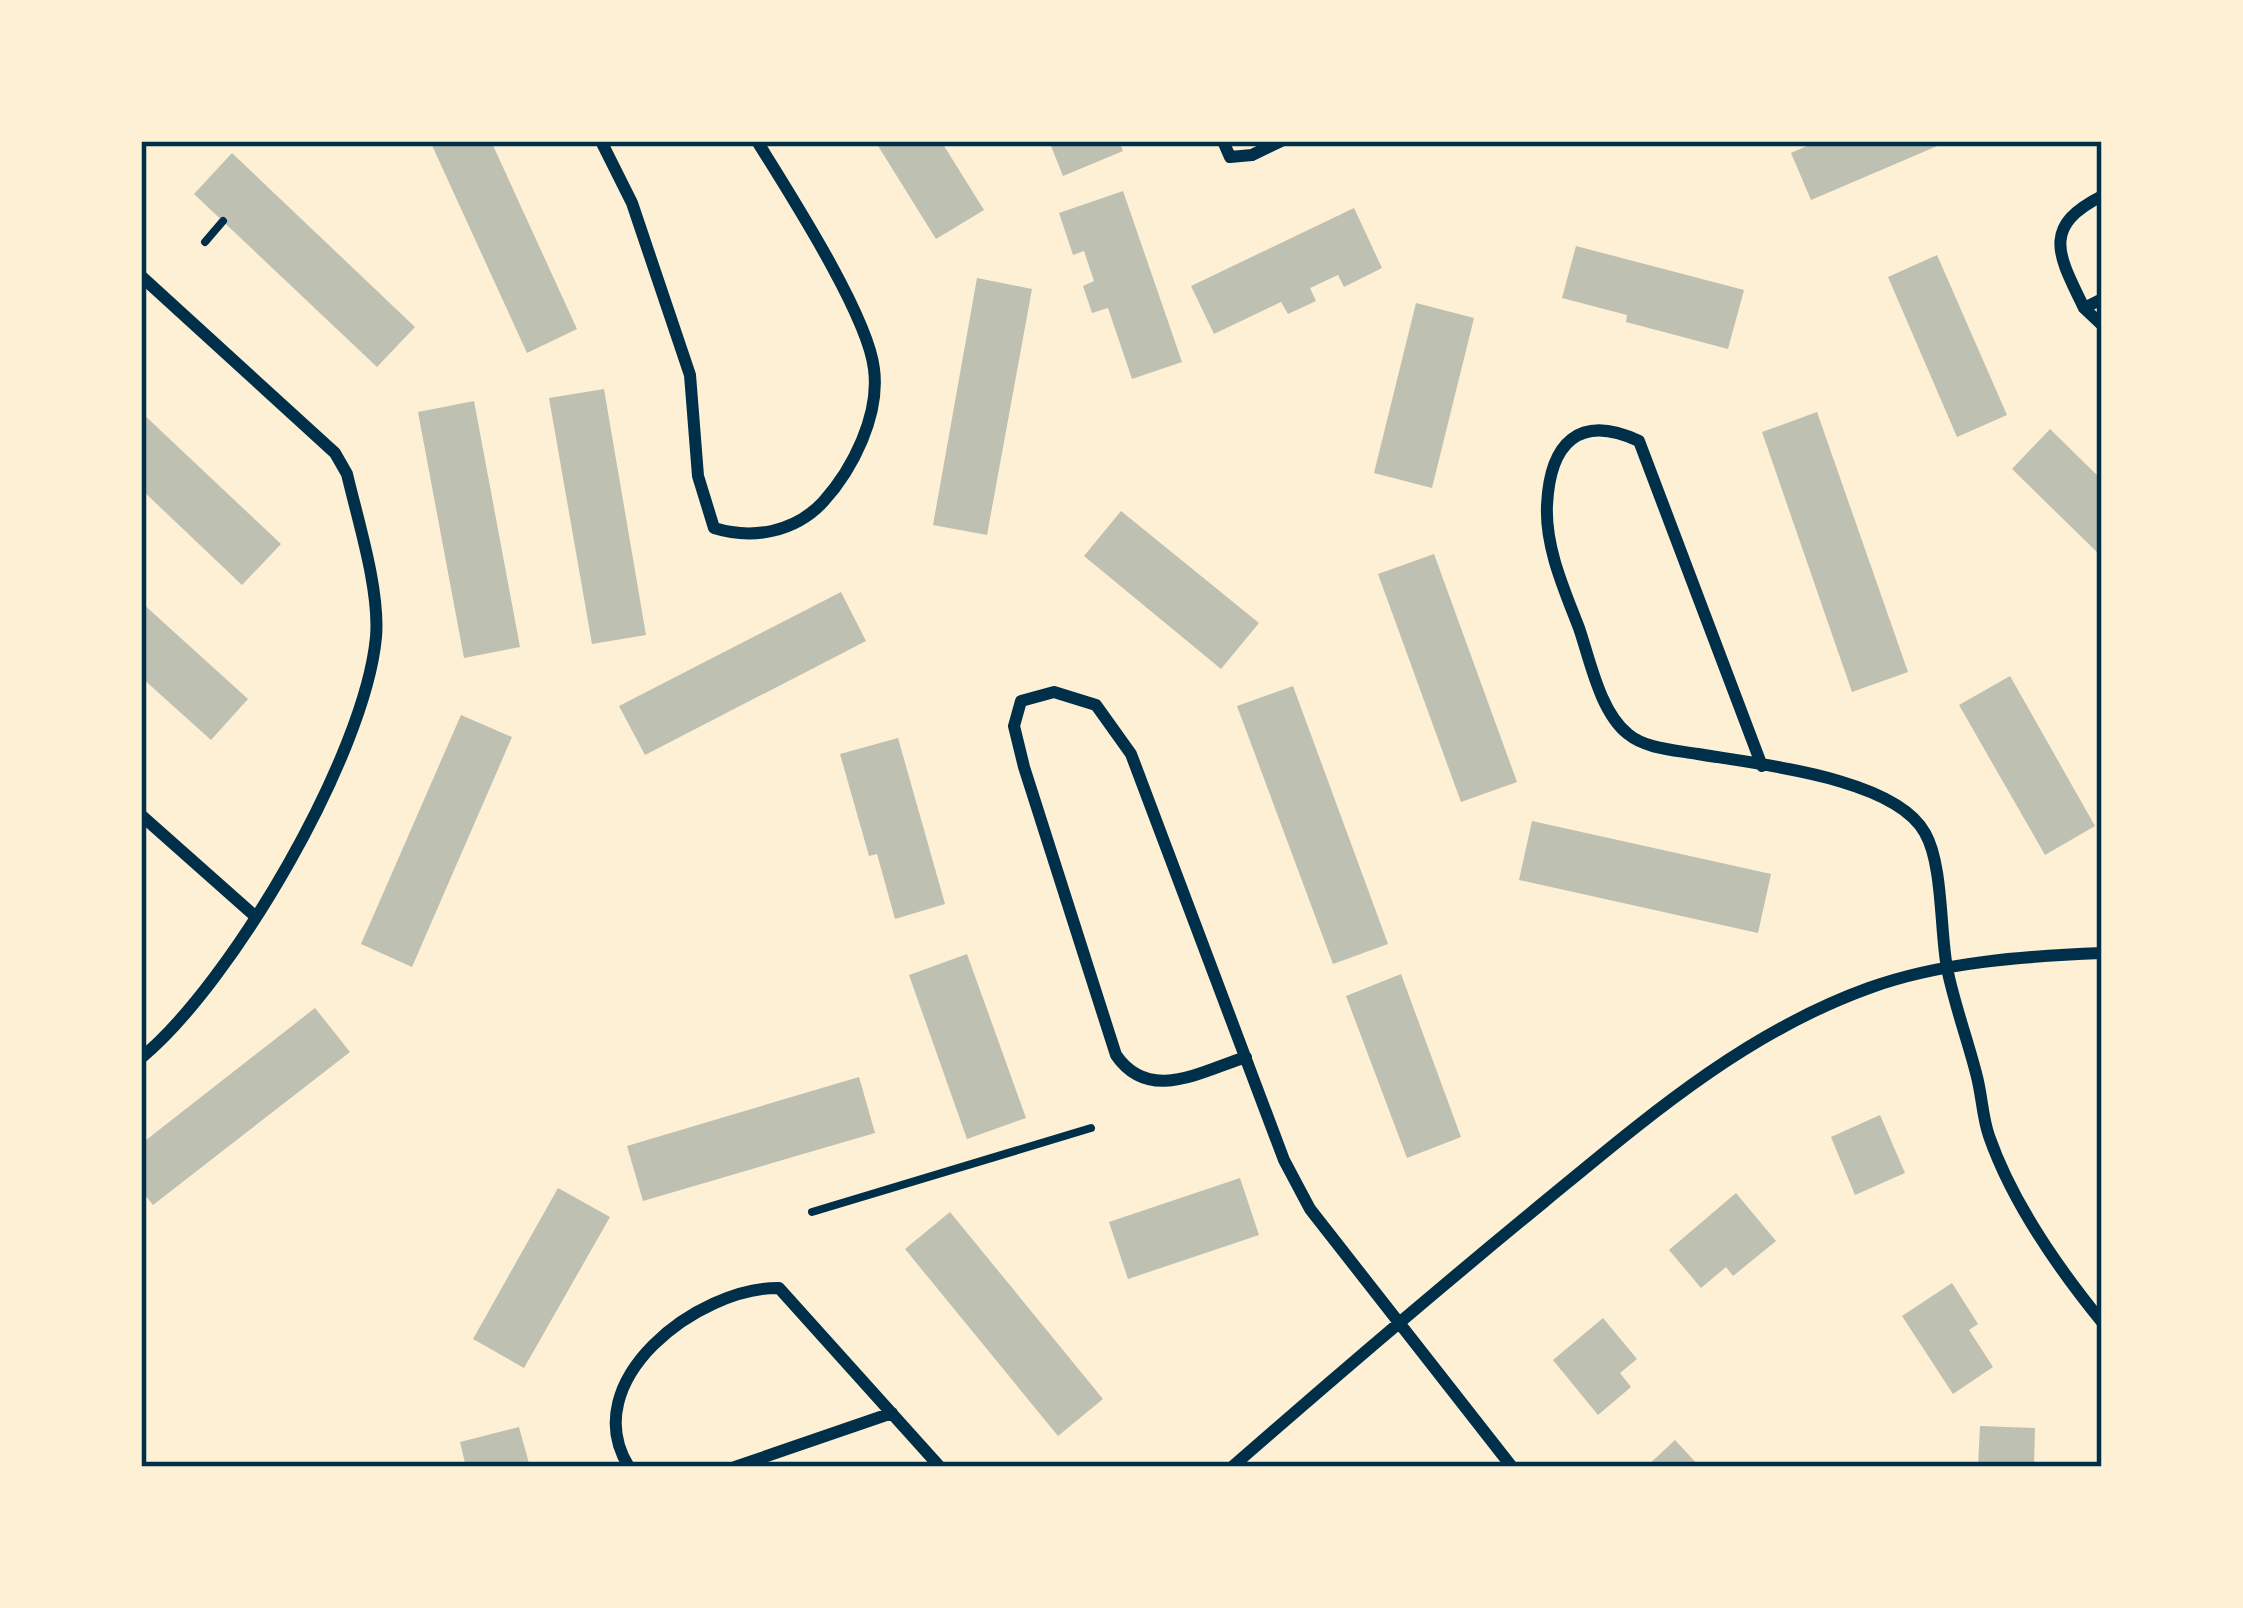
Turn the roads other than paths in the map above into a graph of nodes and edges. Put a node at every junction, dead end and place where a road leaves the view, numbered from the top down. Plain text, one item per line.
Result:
1 (601, 141) edge
2 (757, 141) edge
3 (1222, 141) edge
4 (1281, 141) edge
5 (2102, 196) edge
6 (141, 276) edge
7 (2102, 298) edge
8 (2084, 308) junction
9 (2102, 325) edge
10 (1762, 766) junction
11 (141, 815) edge
12 (256, 916) junction
13 (2102, 953) edge
14 (1947, 969) junction
15 (1246, 1057) junction
16 (141, 1058) edge
17 (1398, 1322) junction
18 (2102, 1322) edge
19 (892, 1413) junction
20 (629, 1467) edge
21 (735, 1467) edge
22 (940, 1467) edge
23 (1232, 1467) edge
24 (1512, 1467) edge

1 - 2 street
3 - 4 street
5 - 8 street
6 - 12 street
7 - 8 street
8 - 9 street
10 - 10 street
10 - 14 street
11 - 12 street
12 - 16 street
13 - 14 street
14 - 17 street
14 - 18 street
15 - 15 street
15 - 17 street
17 - 23 street
17 - 24 street
19 - 20 street
19 - 21 street
19 - 22 street

